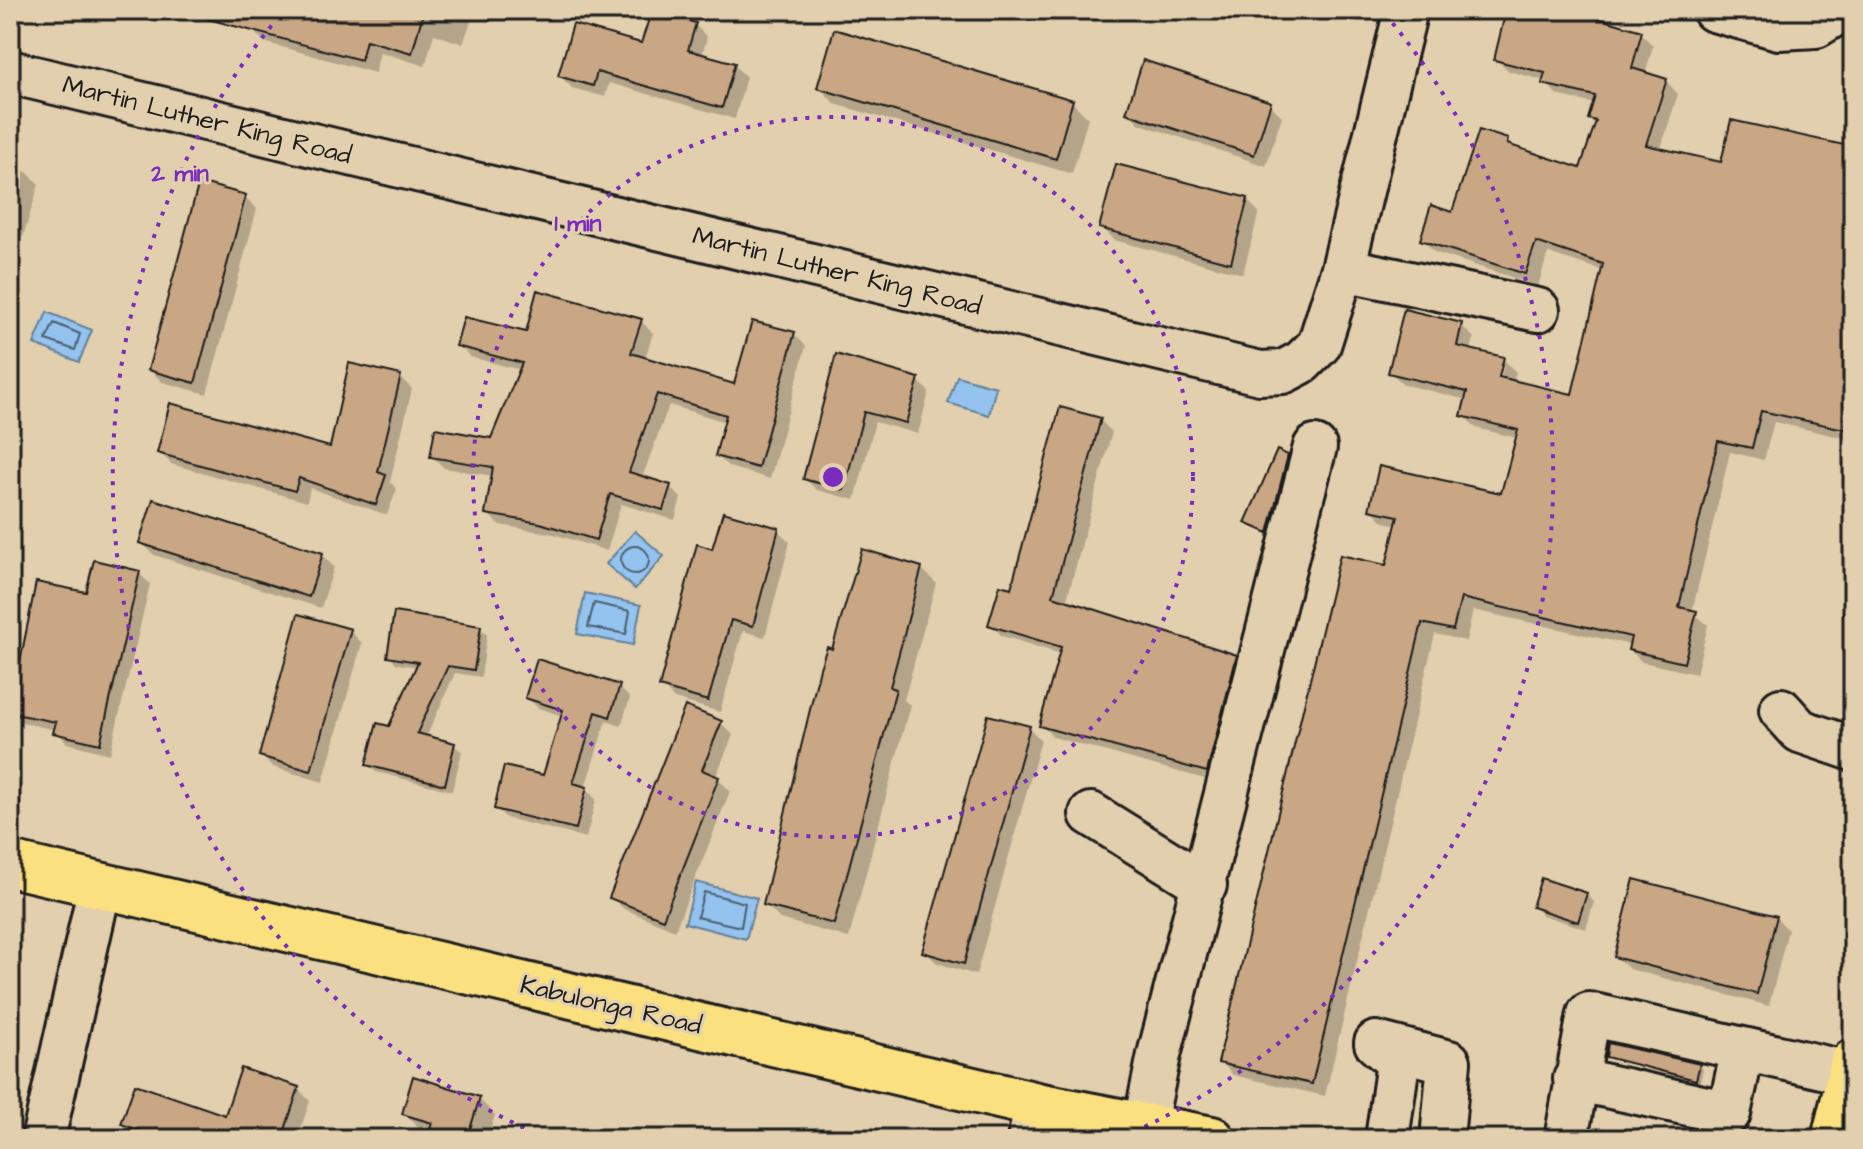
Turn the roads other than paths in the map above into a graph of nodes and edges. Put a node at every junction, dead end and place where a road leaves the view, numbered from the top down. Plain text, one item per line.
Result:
1 (1406, 10) edge
2 (1714, 10) edge
3 (1842, 10) edge
4 (10, 72) edge
5 (1343, 269) junction
6 (1538, 310) dead end
7 (1315, 447) dead end
8 (1853, 718) edge
9 (1853, 749) edge
10 (1091, 814) dead end
11 (10, 864) edge
12 (1205, 885) junction
13 (100, 886) junction
14 (1743, 1049) junction
15 (1852, 1070) edge
16 (1575, 1079) junction
17 (1033, 1122) edge
18 (1145, 1123) junction
19 (43, 1139) edge
20 (1212, 1139) edge
21 (1387, 1139) edge
22 (1442, 1139) edge
23 (1566, 1139) edge
24 (1834, 1139) edge

1 - 5 street, Martin Luther King Road
2 - 3 street
4 - 5 street, Martin Luther King Road
5 - 6 street
7 - 12 street
8 - 9 street
10 - 12 street
11 - 13 main road, Kabulonga Road
12 - 18 street
13 - 17 main road, Kabulonga Road
13 - 19 street
14 - 15 street
14 - 16 street
14 - 16 street
15 - 24 main road
16 - 23 street
17 - 18 main road, Kabulonga Road
18 - 20 main road, Kabulonga Road
21 - 22 street

